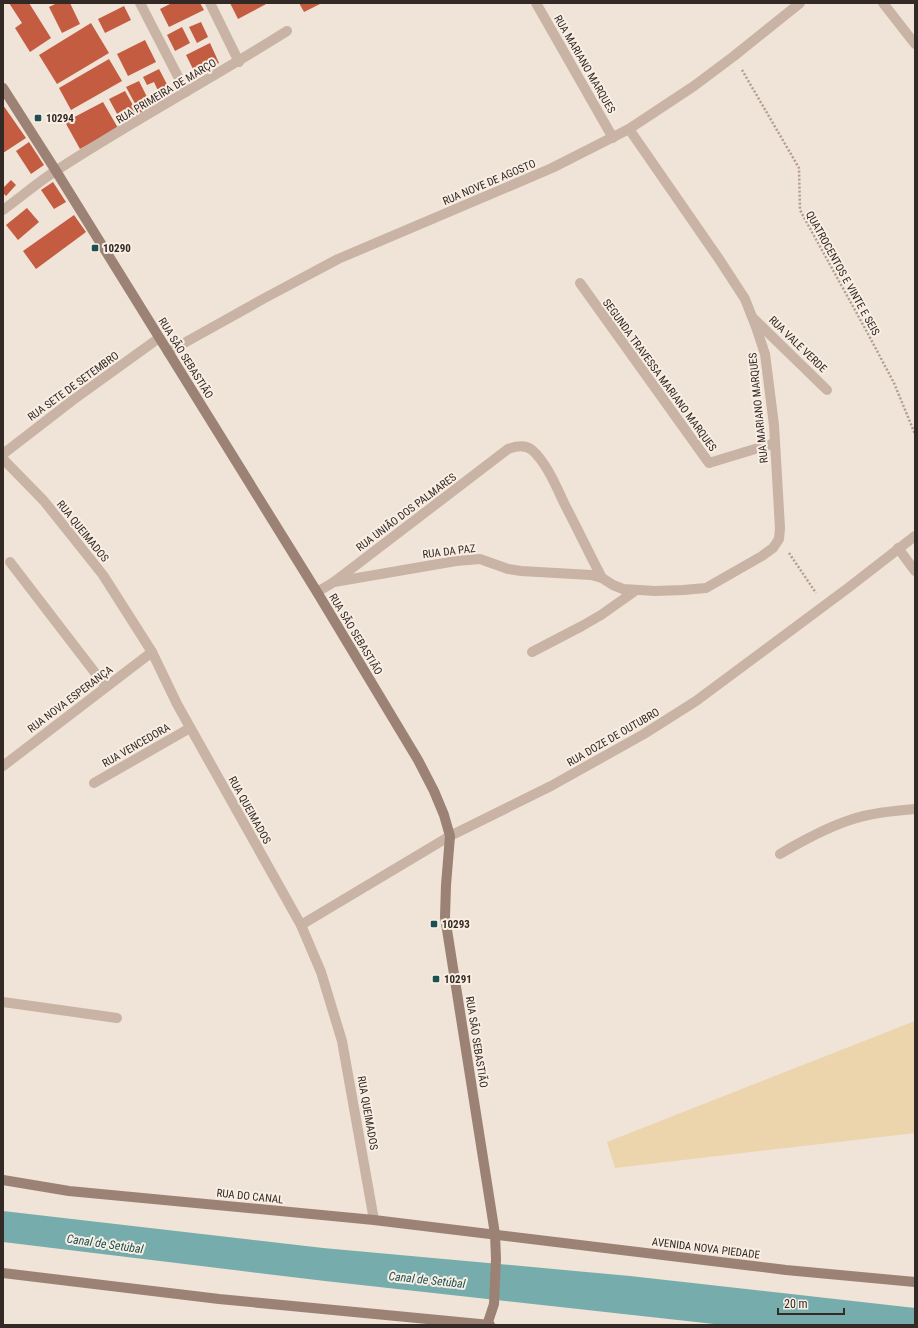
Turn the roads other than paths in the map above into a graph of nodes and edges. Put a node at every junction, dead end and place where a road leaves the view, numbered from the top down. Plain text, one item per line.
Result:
1 (140, 3) edge
2 (210, 3) edge
3 (536, 3) edge
4 (800, 3) edge
5 (884, 3) edge
6 (288, 31) dead end
7 (915, 44) edge
8 (239, 62) junction
9 (3, 88) edge
10 (186, 92) junction
11 (629, 129) junction
12 (613, 138) junction
13 (56, 171) junction
14 (3, 210) edge
15 (580, 283) dead end
16 (752, 316) junction
17 (159, 338) junction
18 (168, 352) junction
19 (827, 390) dead end
20 (775, 443) junction
21 (3, 454) edge
22 (3, 459) edge
23 (915, 536) edge
24 (898, 548) junction
25 (10, 562) dead end
26 (915, 571) edge
27 (602, 578) junction
28 (334, 582) junction
29 (706, 588) joint
30 (635, 591) junction
31 (317, 592) junction
32 (152, 652) junction
33 (532, 652) dead end
34 (106, 687) junction
35 (190, 728) junction
36 (3, 766) edge
37 (94, 783) dead end
38 (915, 809) edge
39 (450, 836) junction
40 (780, 854) dead end
41 (301, 926) junction
42 (3, 1002) edge
43 (117, 1018) dead end
44 (3, 1180) edge
45 (374, 1220) junction
46 (495, 1234) junction
47 (3, 1273) edge
48 (915, 1282) edge
49 (488, 1325) edge

1 - 10 street
2 - 8 street
3 - 12 street, RUA MARIANO MARQUES
4 - 11 street, RUA NOVE DE AGOSTO
5 - 7 street
6 - 8 street, RUA PRIMEIRA DE MARÇO
8 - 10 street, RUA PRIMEIRA DE MARÇO
9 - 13 street, RUA SÃO SEBASTIÃO
10 - 13 street, RUA PRIMEIRA DE MARÇO
11 - 12 street, RUA NOVE DE AGOSTO
11 - 16 street, RUA MARIANO MARQUES
12 - 18 street, RUA NOVE DE AGOSTO
13 - 14 street, RUA PRIMEIRA DE MARÇO
13 - 17 street, RUA SÃO SEBASTIÃO
15 - 20 street, SEGUNDA TRAVESSA MARIANO MARQUES
16 - 19 street, RUA VALE VERDE
16 - 20 street, RUA MARIANO MARQUES
17 - 18 street, RUA SÃO SEBASTIÃO
17 - 21 street, RUA SETE DE SETEMBRO
18 - 31 street, RUA SÃO SEBASTIÃO
20 - 29 street, RUA MARIANO MARQUES
22 - 32 street, RUA QUEIMADOS
23 - 24 street, RUA DOZE DE OUTUBRO
24 - 26 street
24 - 39 street, RUA DOZE DE OUTUBRO
25 - 34 street
27 - 28 street, RUA DA PAZ
27 - 28 street, RUA UNIÃO DOS PALMARES
27 - 30 street, RUA DA PAZ
28 - 31 street, RUA UNIÃO DOS PALMARES
29 - 30 street, RUA DA PAZ
30 - 33 street
31 - 39 street, RUA SÃO SEBASTIÃO
32 - 34 street, RUA NOVA ESPERANÇA
32 - 35 street, RUA QUEIMADOS
34 - 36 street, RUA NOVA ESPERANÇA
35 - 37 street, RUA VENCEDORA
35 - 41 street, RUA QUEIMADOS
38 - 40 street
39 - 41 street, RUA DOZE DE OUTUBRO
39 - 46 street, RUA SÃO SEBASTIÃO
41 - 45 street, RUA QUEIMADOS
42 - 43 street
44 - 45 street, RUA DO CANAL
45 - 46 street, RUA DO CANAL
46 - 48 street, AVENIDA NOVA PIEDADE
46 - 49 street, RUA SÃO SEBASTIÃO
47 - 49 street

